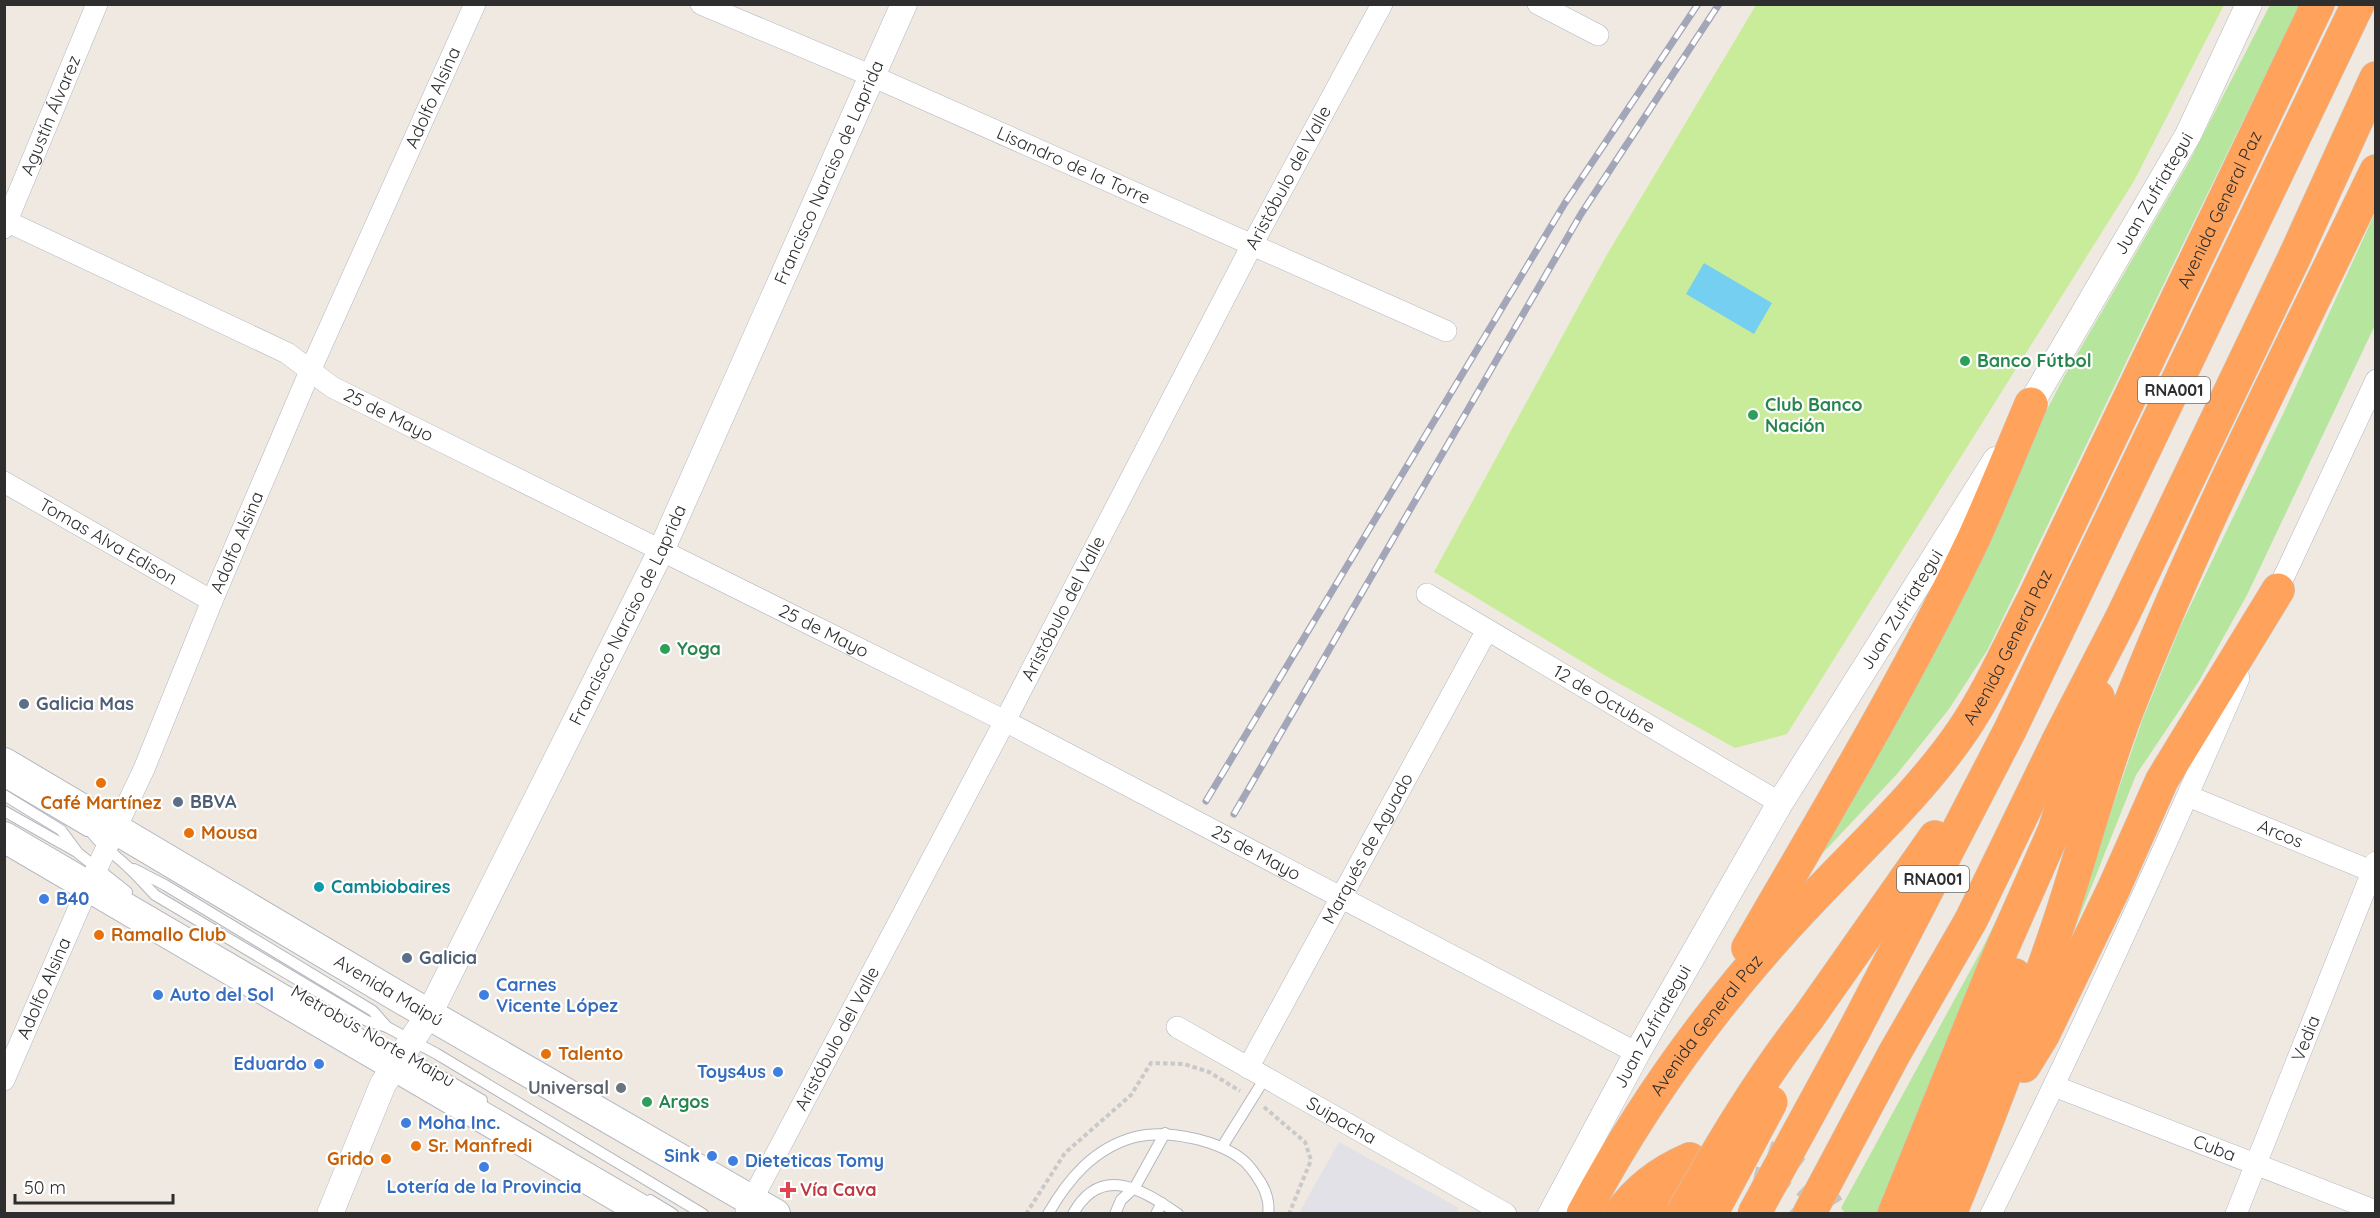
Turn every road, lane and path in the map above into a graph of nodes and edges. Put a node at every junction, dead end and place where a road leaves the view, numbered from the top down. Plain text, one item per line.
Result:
1 (97, 4) edge
2 (475, 4) edge
3 (701, 4) edge
4 (904, 4) edge
5 (1382, 4) edge
6 (1538, 4) edge
7 (2249, 4) edge
8 (2318, 4) edge
9 (2358, 4) edge
10 (1598, 34) dead end
11 (872, 76) junction
12 (2376, 78) edge
13 (2376, 171) edge
14 (5, 223) edge
15 (1252, 245) junction
16 (1446, 331) dead end
17 (310, 371) junction
18 (2376, 380) edge
19 (2031, 404) junction
20 (4, 482) edge
21 (662, 550) junction
22 (2278, 590) junction
23 (1427, 594) dead end
24 (212, 602) junction
25 (2122, 617) junction
26 (1488, 630) junction
27 (1005, 721) junction
28 (2010, 730) junction
29 (4, 763) edge
30 (4, 782) edge
31 (4, 795) edge
32 (2188, 796) junction
33 (1780, 803) junction
34 (4, 811) edge
35 (2054, 831) junction
36 (4, 837) edge
37 (104, 837) junction
38 (78, 853) junction
39 (128, 866) junction
40 (2374, 869) edge
41 (92, 878) junction
42 (1342, 897) junction
43 (252, 937) junction
44 (244, 948) junction
45 (265, 951) junction
46 (285, 957) junction
47 (279, 969) junction
48 (1811, 1013) junction
49 (429, 1014) junction
50 (1703, 1024) junction
51 (387, 1027) junction
52 (1177, 1027) dead end
53 (368, 1034) dead end
54 (401, 1052) junction
55 (1637, 1053) junction
56 (1257, 1073) junction
57 (4, 1080) edge
58 (2054, 1086) junction
59 (489, 1104) dead end
60 (1984, 1131) junction
61 (1165, 1133) junction
62 (1222, 1147) junction
63 (1690, 1159) tunnel mouth
64 (2255, 1164) junction
65 (1135, 1187) junction
66 (1162, 1203) junction
67 (645, 1204) edge
68 (1670, 1208) edge
69 (757, 1209) edge
70 (2376, 1211) edge
71 (1270, 1212) edge
72 (1823, 1212) edge
73 (330, 1214) edge
74 (673, 1214) edge
75 (703, 1214) edge
76 (1048, 1214) edge
77 (1073, 1214) edge
78 (1115, 1214) edge
79 (1155, 1214) edge
80 (1178, 1214) edge
81 (1506, 1214) edge
82 (1551, 1214) edge
83 (1583, 1214) edge
84 (1620, 1214) edge
85 (1711, 1214) edge
86 (1754, 1214) edge
87 (1894, 1214) edge
88 (1920, 1214) edge
89 (1950, 1214) edge
90 (1991, 1214) edge
91 (2236, 1214) edge

1 - 14 street, Agustín Álvarez
2 - 17 street, Adolfo Alsina
3 - 11 street, Lisandro de la Torre
4 - 11 street, Francisco Narciso de Laprida
5 - 15 street, Aristóbulo del Valle
6 - 10 street
7 - 19 street, Juan Zufriategui
8 - 50 highway, Avenida General Paz
9 - 28 highway, Avenida General Paz / RNA001
11 - 15 street, Lisandro de la Torre
11 - 21 street, Francisco Narciso de Laprida
12 - 25 highway, RNA001
13 - 60 highway
14 - 17 street, 25 de Mayo
15 - 16 street, Lisandro de la Torre
15 - 27 street, Aristóbulo del Valle
17 - 21 street, 25 de Mayo
17 - 24 street, Adolfo Alsina
18 - 22 street
19 - 33 street, Juan Zufriategui
19 - 50 highway
20 - 24 street, Tomas Alva Edison
21 - 27 street, 25 de Mayo
21 - 49 street, Francisco Narciso de Laprida
22 - 32 street
22 - 60 highway
23 - 26 street, 12 de Octubre
24 - 37 street, Adolfo Alsina
25 - 35 highway
25 - 72 highway, RNA001, bridge
26 - 33 street, 12 de Octubre
26 - 42 street, Marqués de Aguado
27 - 42 street, 25 de Mayo
27 - 69 street, Aristóbulo del Valle
28 - 48 highway
28 - 86 highway, Avenida General Paz / RNA001, bridge
29 - 37 main road, Avenida Maipú
30 - 37 lane, Metrobús Norte Maipu
31 - 38 lane, Metrobús Norte Maipu
32 - 40 street, Arcos
32 - 58 street
33 - 55 street, Juan Zufriategui
34 - 38 lane, Metrobús Norte Maipu
35 - 87 highway
35 - 88 highway
36 - 41 main road
37 - 39 lane, Metrobús Norte Maipu
37 - 41 street, Adolfo Alsina
37 - 49 main road, Avenida Maipú
38 - 41 lane, Metrobús Norte Maipu
39 - 43 lane, Metrobús Norte Maipu
39 - 44 lane, Metrobús Norte Maipu
40 - 64 street, Vedia
41 - 53 lane, Metrobús Norte Maipu
41 - 54 main road
41 - 57 street, Adolfo Alsina
42 - 55 street, 25 de Mayo
42 - 56 street, Marqués de Aguado
43 - 45 lane, Metrobús Norte Maipu
43 - 46 lane, Metrobús Norte Maipu
44 - 45 lane
44 - 47 lane, Metrobús Norte Maipu
45 - 46 lane
45 - 47 lane, Metrobús Norte Maipu
46 - 51 lane, Metrobús Norte Maipu
47 - 51 lane, Metrobús Norte Maipu
48 - 68 highway, bridge
48 - 85 highway, bridge
49 - 54 street, Francisco Narciso de Laprida
49 - 69 main road, Avenida Maipú
50 - 83 highway, Avenida General Paz
51 - 54 lane, Metrobús Norte Maipu
52 - 56 street, Suipacha
54 - 59 lane, Metrobús Norte Maipu
54 - 67 main road
54 - 73 street, Francisco Narciso de Laprida
54 - 75 lane, Metrobús Norte Maipu
55 - 82 street, Juan Zufriategui
56 - 62 lane
56 - 81 street, Suipacha
58 - 64 street, Cuba
58 - 90 street
60 - 89 highway
61 - 62 lane
61 - 65 lane
61 - 76 lane
62 - 71 lane
63 - 84 highway
64 - 70 street, Cuba
64 - 91 street, Vedia
65 - 66 lane
65 - 77 lane
65 - 78 lane
66 - 79 lane
66 - 80 lane
67 - 74 lane

